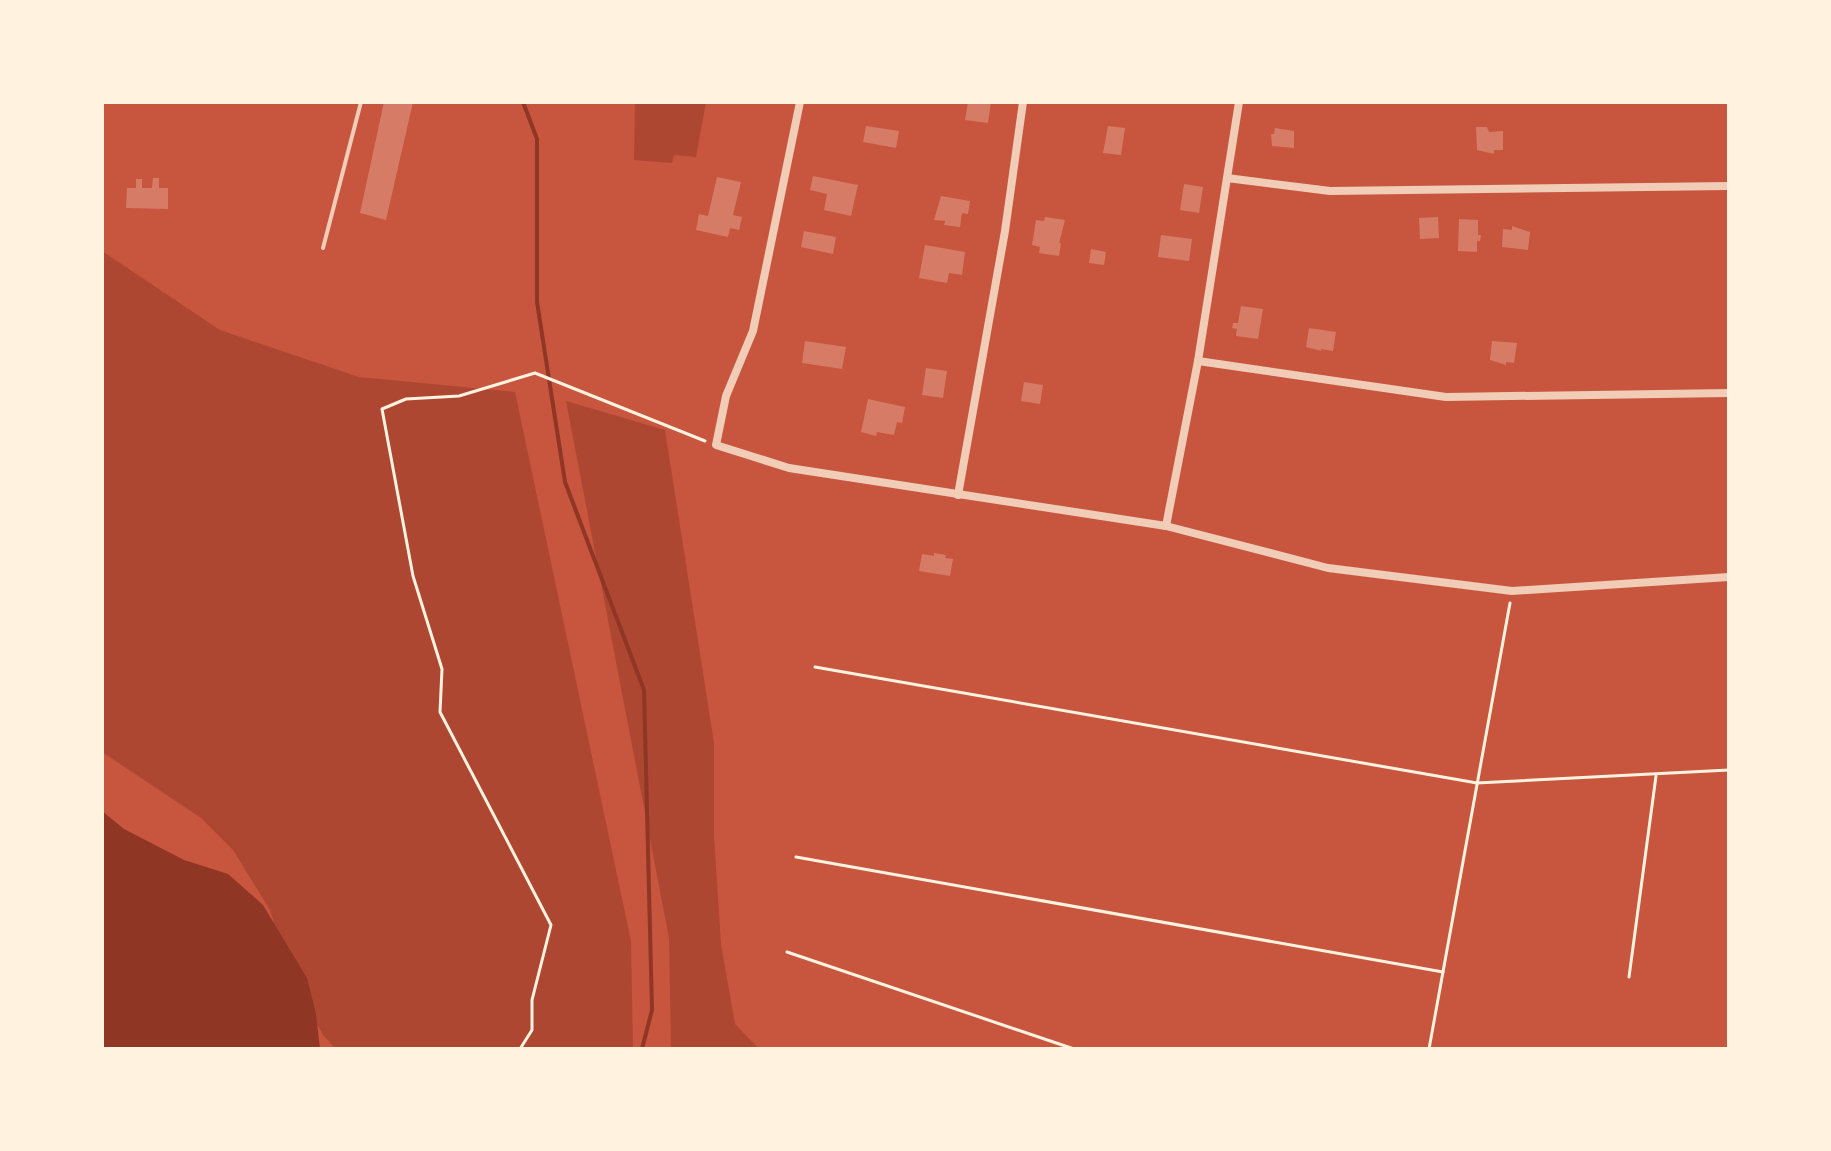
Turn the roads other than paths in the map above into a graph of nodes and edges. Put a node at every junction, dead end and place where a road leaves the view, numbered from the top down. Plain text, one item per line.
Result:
1 (361, 102) edge
2 (800, 102) edge
3 (1023, 102) edge
4 (1239, 102) edge
5 (1227, 178) junction
6 (1729, 186) edge
7 (323, 248) dead end
8 (1198, 361) junction
9 (1729, 393) edge
10 (958, 495) junction
11 (1166, 526) junction
12 (1729, 577) edge

1 - 7 lane
2 - 10 street
3 - 10 street
4 - 5 street
5 - 6 street
5 - 8 street
8 - 9 street
8 - 11 street
10 - 11 street
11 - 12 street

